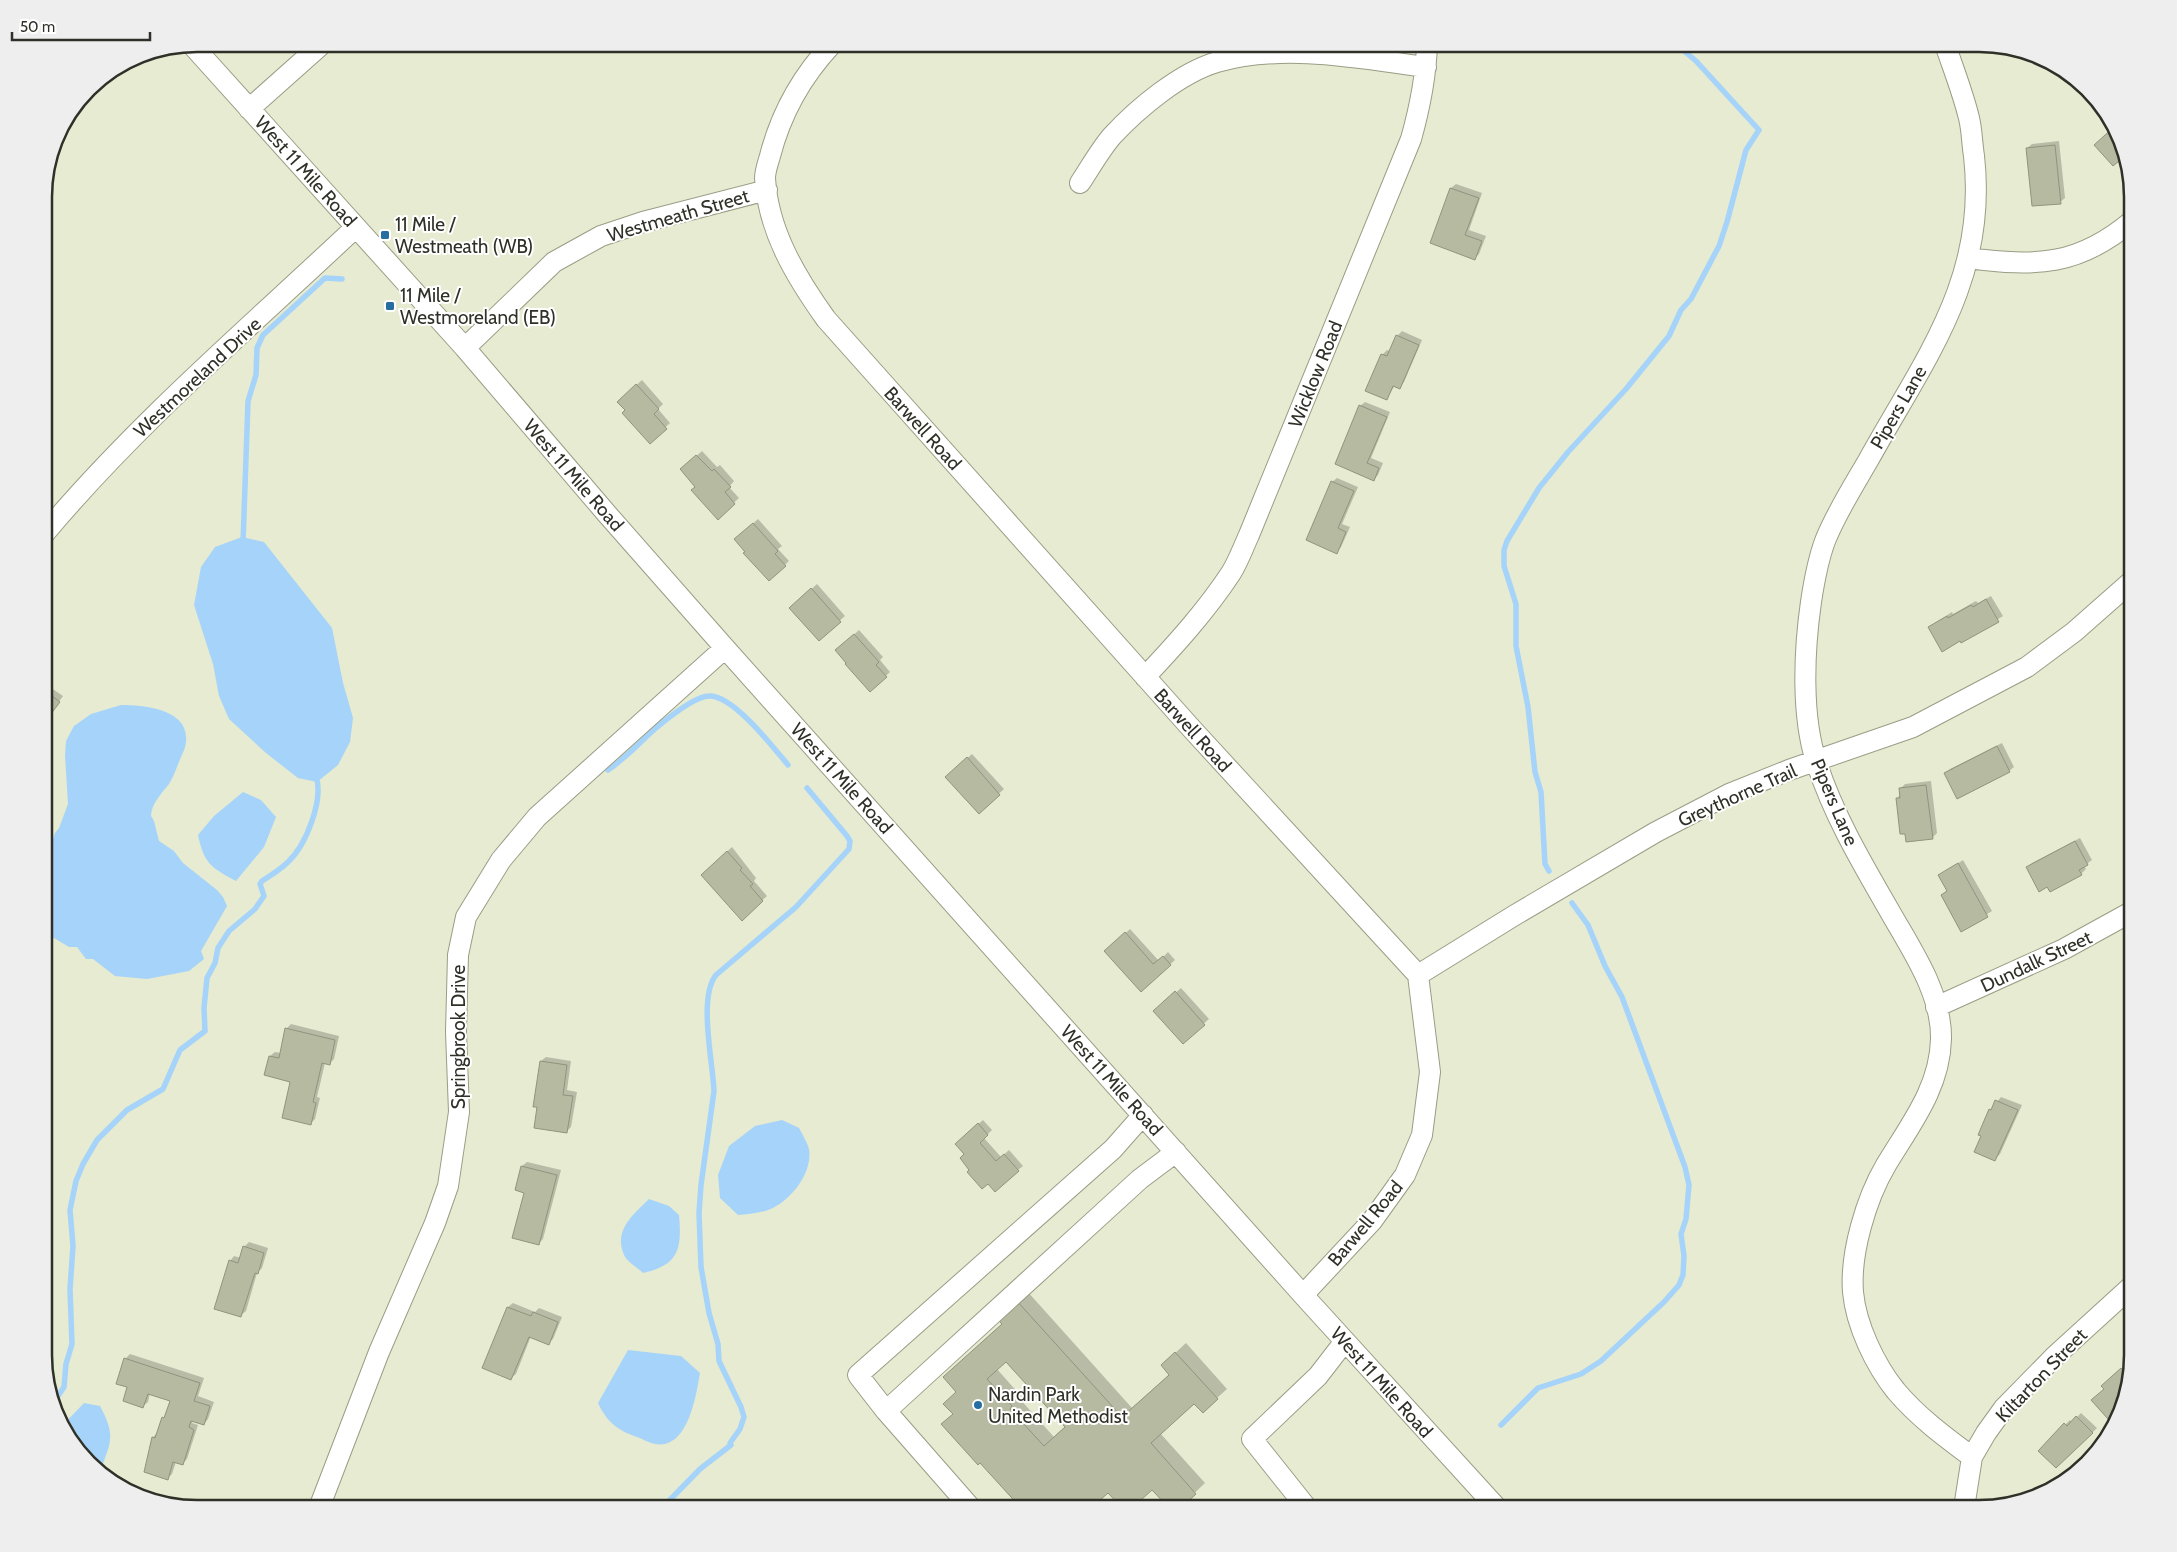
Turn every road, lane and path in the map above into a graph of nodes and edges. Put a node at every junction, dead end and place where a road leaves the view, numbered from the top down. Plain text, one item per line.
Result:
1 (198, 52) edge
2 (313, 52) edge
3 (824, 52) edge
4 (1427, 52) edge
5 (1948, 52) edge
6 (1426, 66) junction
7 (249, 109) junction
8 (1080, 183) dead end
9 (767, 190) junction
10 (356, 227) junction
11 (2124, 227) edge
12 (1968, 258) junction
13 (465, 348) junction
14 (53, 524) edge
15 (2124, 588) edge
16 (726, 648) junction
17 (1146, 677) junction
18 (1816, 761) junction
19 (2124, 916) edge
20 (1418, 975) junction
21 (1936, 1007) junction
22 (1143, 1115) junction
23 (1176, 1152) junction
24 (2124, 1293) edge
25 (1303, 1295) junction
26 (1345, 1341) junction
27 (886, 1411) junction
28 (1972, 1457) junction
29 (322, 1500) edge
30 (964, 1500) edge
31 (1301, 1500) edge
32 (1490, 1500) edge
33 (1965, 1500) edge

1 - 7 street, West 11 Mile Road
2 - 7 street
3 - 9 street, Westmeath Street
4 - 6 street, Wicklow Road
5 - 12 street, Pipers Lane
6 - 8 street
6 - 17 street, Wicklow Road
7 - 10 street, West 11 Mile Road
9 - 13 street, Westmeath Street
9 - 17 street, Barwell Road
10 - 13 street, West 11 Mile Road
10 - 14 street, Westmoreland Drive
11 - 12 street
12 - 18 street, Pipers Lane
13 - 16 street, West 11 Mile Road
15 - 18 street, Greythorne Trail
16 - 22 street, West 11 Mile Road
16 - 29 street, Springbrook Drive
17 - 20 street, Barwell Road
18 - 20 street, Greythorne Trail
18 - 21 street, Pipers Lane
19 - 21 street, Dundalk Street
20 - 25 street, Barwell Road
21 - 28 street, Pipers Lane
22 - 23 street, West 11 Mile Road
22 - 27 street
23 - 25 street, West 11 Mile Road
23 - 27 street
24 - 28 street, Kiltarton Street
25 - 26 street, West 11 Mile Road
26 - 31 street
26 - 32 street, West 11 Mile Road
27 - 30 street
28 - 33 street, Kiltarton Street

